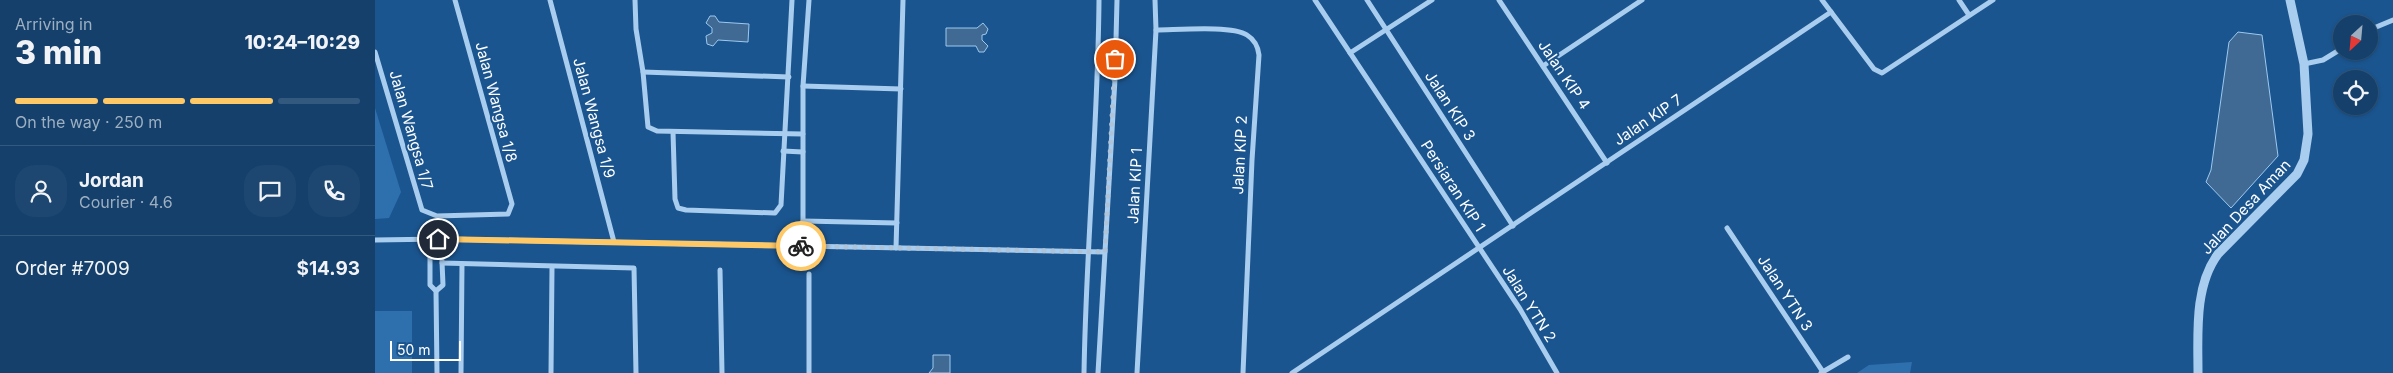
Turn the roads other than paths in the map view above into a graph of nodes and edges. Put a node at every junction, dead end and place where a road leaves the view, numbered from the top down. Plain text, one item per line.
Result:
1 (455, 0) edge
2 (550, 0) edge
3 (635, 0) edge
4 (792, 0) edge
5 (809, 0) edge
6 (903, 0) edge
7 (1099, 0) edge
8 (1117, 0) edge
9 (1155, 0) edge
10 (1315, 0) edge
11 (1367, 0) edge
12 (1431, 0) edge
13 (1499, 0) edge
14 (1642, 0) edge
15 (1822, 0) edge
16 (1959, 0) edge
17 (1993, 0) edge
18 (2290, 0) edge
19 (1831, 12) junction
20 (1969, 15) junction
21 (2393, 20) edge
22 (2378, 26) edge
23 (1156, 30) junction
24 (1386, 30) junction
25 (375, 52) edge
26 (1350, 53) junction
27 (2333, 54) edge
28 (2304, 64) junction
29 (1543, 66) junction
30 (643, 72) junction
31 (789, 77) junction
32 (803, 86) junction
33 (901, 90) junction
34 (673, 132) junction
35 (784, 134) junction
36 (803, 134) junction
37 (783, 152) junction
38 (803, 152) junction
39 (1607, 163) junction
40 (425, 213) joint
41 (803, 221) junction
42 (897, 222) junction
43 (1513, 226) junction
44 (1727, 228) dead end
45 (430, 239) junction
46 (441, 239) junction
47 (375, 240) edge
48 (614, 242) junction
49 (803, 246) junction
50 (896, 248) junction
51 (1479, 248) junction
52 (1088, 252) junction
53 (1105, 252) junction
54 (442, 264) junction
55 (462, 264) junction
56 (552, 268) junction
57 (720, 270) dead end
58 (809, 274) dead end
59 (436, 290) junction
60 (1847, 357) dead end
61 (1822, 372) edge
62 (437, 373) edge
63 (461, 373) edge
64 (551, 373) edge
65 (636, 373) edge
66 (722, 373) edge
67 (809, 373) edge
68 (1084, 373) edge
69 (1098, 373) edge
70 (1137, 373) edge
71 (1243, 373) edge
72 (1292, 373) edge
73 (1557, 373) edge
74 (2198, 373) edge

1 - 40 street, Jalan Wangsa 1/8
2 - 48 street, Jalan Wangsa 1/9
3 - 30 street
4 - 31 street
5 - 32 street
6 - 33 street
7 - 52 street
8 - 53 street
9 - 23 street, Jalan KIP 1
10 - 26 street, Persiaran KIP 1
11 - 24 street, Jalan KIP 3
12 - 24 street
13 - 29 street, Jalan KIP 4
14 - 29 street
15 - 19 street
16 - 20 street
17 - 20 street
18 - 28 street, Jalan Desa Aman
19 - 20 street
19 - 39 street, Jalan KIP 7
21 - 22 street
23 - 70 street, Jalan KIP 1
23 - 71 street, Jalan KIP 2
24 - 26 street
24 - 43 street, Jalan KIP 3
25 - 40 street, Jalan Wangsa 1/7
26 - 51 street, Persiaran KIP 1
27 - 28 street
28 - 74 street, Jalan Desa Aman
29 - 39 street, Jalan KIP 4
30 - 31 street
30 - 34 street
31 - 35 street
32 - 33 street
32 - 36 street
33 - 42 street
34 - 35 street
34 - 37 street
35 - 36 street
35 - 37 street
36 - 38 street
37 - 38 street
38 - 41 street
39 - 43 street, Jalan KIP 7
41 - 42 street
41 - 49 street
42 - 50 street
43 - 51 street, Jalan KIP 7
44 - 61 street, Jalan YTN 3
45 - 46 street
45 - 47 street
45 - 59 street
46 - 48 street
46 - 54 street
48 - 49 street
49 - 50 street
50 - 52 street
51 - 72 street, Persiaran KIP 1
51 - 73 street, Jalan YTN 2
52 - 53 street
52 - 68 street
53 - 69 street
54 - 55 street
54 - 59 street
55 - 56 street
55 - 63 street
56 - 64 street
56 - 65 street
57 - 66 street
58 - 67 street
59 - 62 street
60 - 61 street

